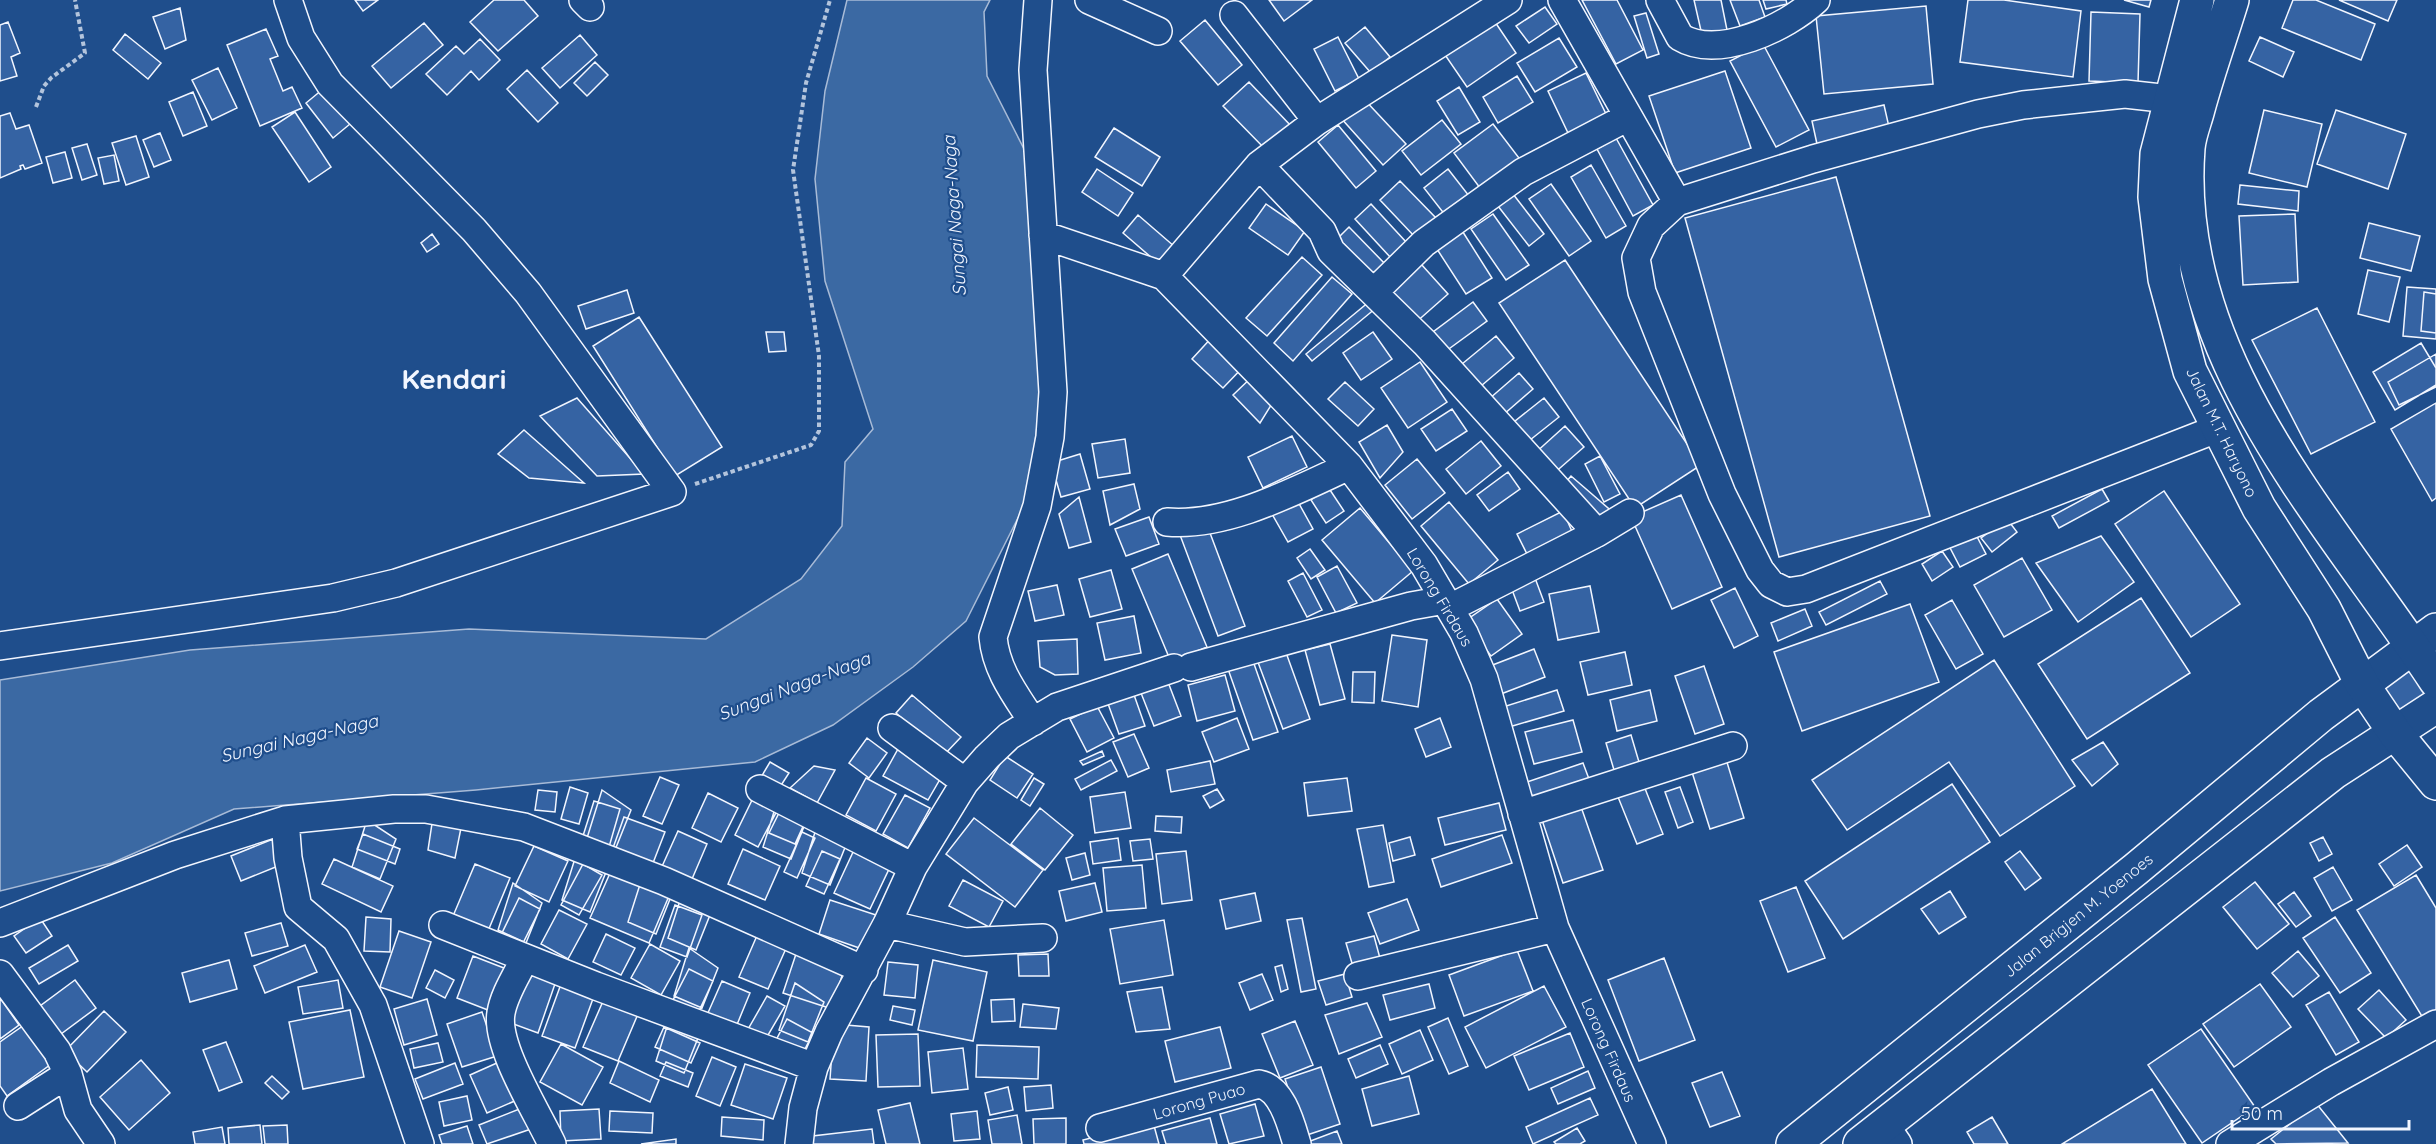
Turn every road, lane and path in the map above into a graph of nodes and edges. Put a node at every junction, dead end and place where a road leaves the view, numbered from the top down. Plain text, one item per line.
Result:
1 (75, 0) edge
2 (288, 0) edge
3 (830, 0) edge
4 (1038, 0) edge
5 (1089, 0) edge
6 (1508, 0) edge
7 (1562, 0) edge
8 (1660, 0) edge
9 (1816, 0) edge
10 (2197, 0) edge
11 (2232, 0) edge
12 (1234, 15) dead end
13 (1158, 32) dead end
14 (2169, 99) junction
15 (36, 107) dead end
16 (1628, 117) junction
17 (1317, 121) junction
18 (1259, 165) junction
19 (1677, 202) junction
20 (1043, 235) junction
21 (1164, 276) junction
22 (1374, 292) junction
23 (2219, 428) junction
24 (1349, 465) junction
25 (672, 492) junction
26 (1630, 513) dead end
27 (1167, 522) dead end
28 (1597, 533) junction
29 (1448, 604) junction
30 (2424, 638) edge
31 (0, 646) edge
32 (2436, 681) edge
33 (2362, 684) junction
34 (2436, 706) edge
35 (1033, 722) junction
36 (892, 728) dead end
37 (2395, 733) junction
38 (1733, 746) dead end
39 (965, 783) junction
40 (2436, 783) edge
41 (760, 789) dead end
42 (1522, 814) junction
43 (285, 820) junction
44 (913, 867) junction
45 (0, 923) edge
46 (887, 924) junction
47 (443, 925) dead end
48 (1555, 928) junction
49 (1043, 938) dead end
50 (525, 958) junction
51 (864, 970) junction
52 (0, 974) edge
53 (1358, 976) dead end
54 (2436, 1024) edge
55 (814, 1067) junction
56 (68, 1074) junction
57 (18, 1106) dead end
58 (1100, 1128) dead end
59 (1881, 1138) edge
60 (101, 1144) edge
61 (420, 1144) edge
62 (552, 1144) edge
63 (799, 1144) edge
64 (1297, 1144) edge
65 (1652, 1144) edge
66 (1793, 1144) edge
67 (2230, 1144) edge

1 - 15 path
2 - 25 street
3 - 25 path
4 - 20 street
5 - 13 street
6 - 17 street
7 - 16 street
8 - 9 street
10 - 14 main road, Jalan M.T. Haryono
11 - 30 main road
12 - 17 street
14 - 19 street
14 - 23 main road, Jalan M.T. Haryono
16 - 19 street
16 - 22 street
17 - 18 street
18 - 21 street
18 - 22 street
19 - 23 street
20 - 21 street, Lorong Firdaus
20 - 35 street
21 - 24 street, Lorong Firdaus
22 - 28 street
23 - 33 main road, Jalan M.T. Haryono
24 - 27 street
24 - 29 street, Lorong Firdaus
25 - 31 street
26 - 28 street
28 - 29 street
29 - 35 street
29 - 42 street, Lorong Firdaus
30 - 32 main road
30 - 33 main road, Jalan Brigjen M. Yoenoes
33 - 37 main road, Jalan M.T. Haryono
33 - 66 main road, Jalan Brigjen M. Yoenoes
34 - 37 main road
35 - 39 street
36 - 39 street
37 - 40 main road, Jalan M.T. Haryono
37 - 59 main road
38 - 42 street
39 - 44 street
41 - 44 street
42 - 48 street, Lorong Firdaus
43 - 45 street
43 - 51 street
43 - 61 street
44 - 46 street
46 - 49 street
46 - 51 street
47 - 50 street
48 - 53 street
48 - 65 street, Lorong Firdaus
50 - 55 street
50 - 62 street
51 - 55 street
52 - 56 street
54 - 67 street
55 - 63 street
56 - 57 street
56 - 60 street
58 - 64 street, Lorong Puao

